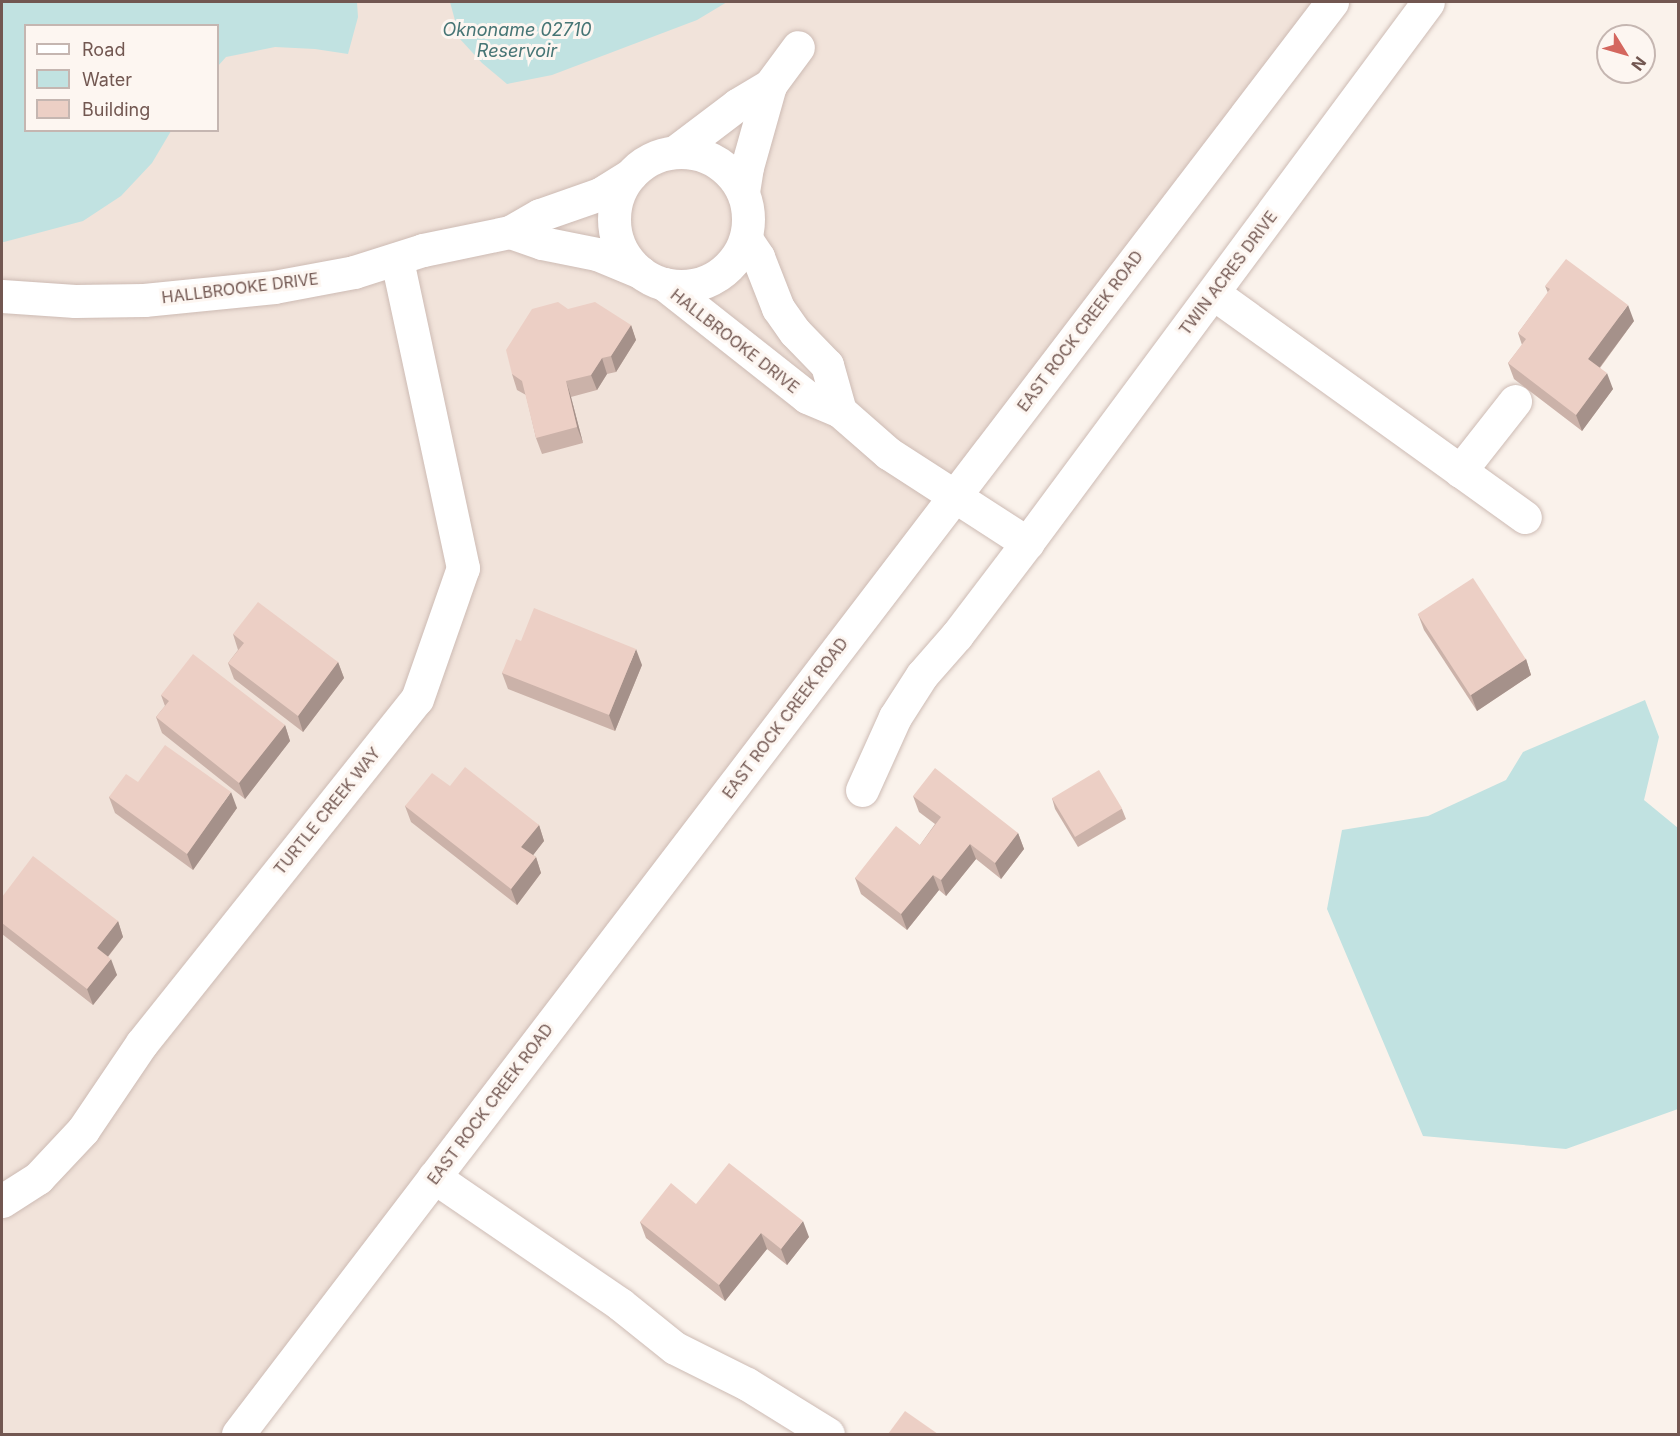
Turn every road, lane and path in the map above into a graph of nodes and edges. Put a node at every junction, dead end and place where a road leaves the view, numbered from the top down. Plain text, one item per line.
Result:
1 (1332, 2) edge
2 (1428, 2) edge
3 (798, 47) dead end
4 (770, 85) junction
5 (675, 152) junction
6 (630, 175) junction
7 (743, 192) junction
8 (510, 232) junction
9 (746, 239) junction
10 (397, 260) junction
11 (652, 278) junction
12 (1213, 293) junction
13 (2, 296) edge
14 (1515, 401) dead end
15 (840, 411) junction
16 (1460, 471) junction
17 (953, 497) junction
18 (1525, 518) dead end
19 (1027, 543) junction
20 (862, 790) dead end
21 (434, 1178) junction
22 (2, 1201) edge
23 (238, 1434) edge
24 (828, 1434) edge

1 - 17 street, EAST ROCK CREEK ROAD
2 - 12 street, TWIN ACRES DRIVE
3 - 4 street
4 - 5 street
4 - 7 street
5 - 6 street, HALLBROOKE DRIVE
5 - 7 street, HALLBROOKE DRIVE
6 - 8 street, HALLBROOKE DRIVE
6 - 11 street, HALLBROOKE DRIVE
7 - 9 street, HALLBROOKE DRIVE
8 - 10 street, HALLBROOKE DRIVE
8 - 11 street, HALLBROOKE DRIVE
9 - 11 street, HALLBROOKE DRIVE
9 - 15 street
10 - 13 street, HALLBROOKE DRIVE
10 - 22 street, TURTLE CREEK WAY
11 - 15 street, HALLBROOKE DRIVE
12 - 16 street
12 - 19 street, TWIN ACRES DRIVE
14 - 16 street
15 - 17 street, HALLBROOKE DRIVE
16 - 18 street
17 - 19 street
17 - 21 street, EAST ROCK CREEK ROAD
19 - 20 street, TWIN ACRES DRIVE
21 - 23 street, EAST ROCK CREEK ROAD
21 - 24 street

